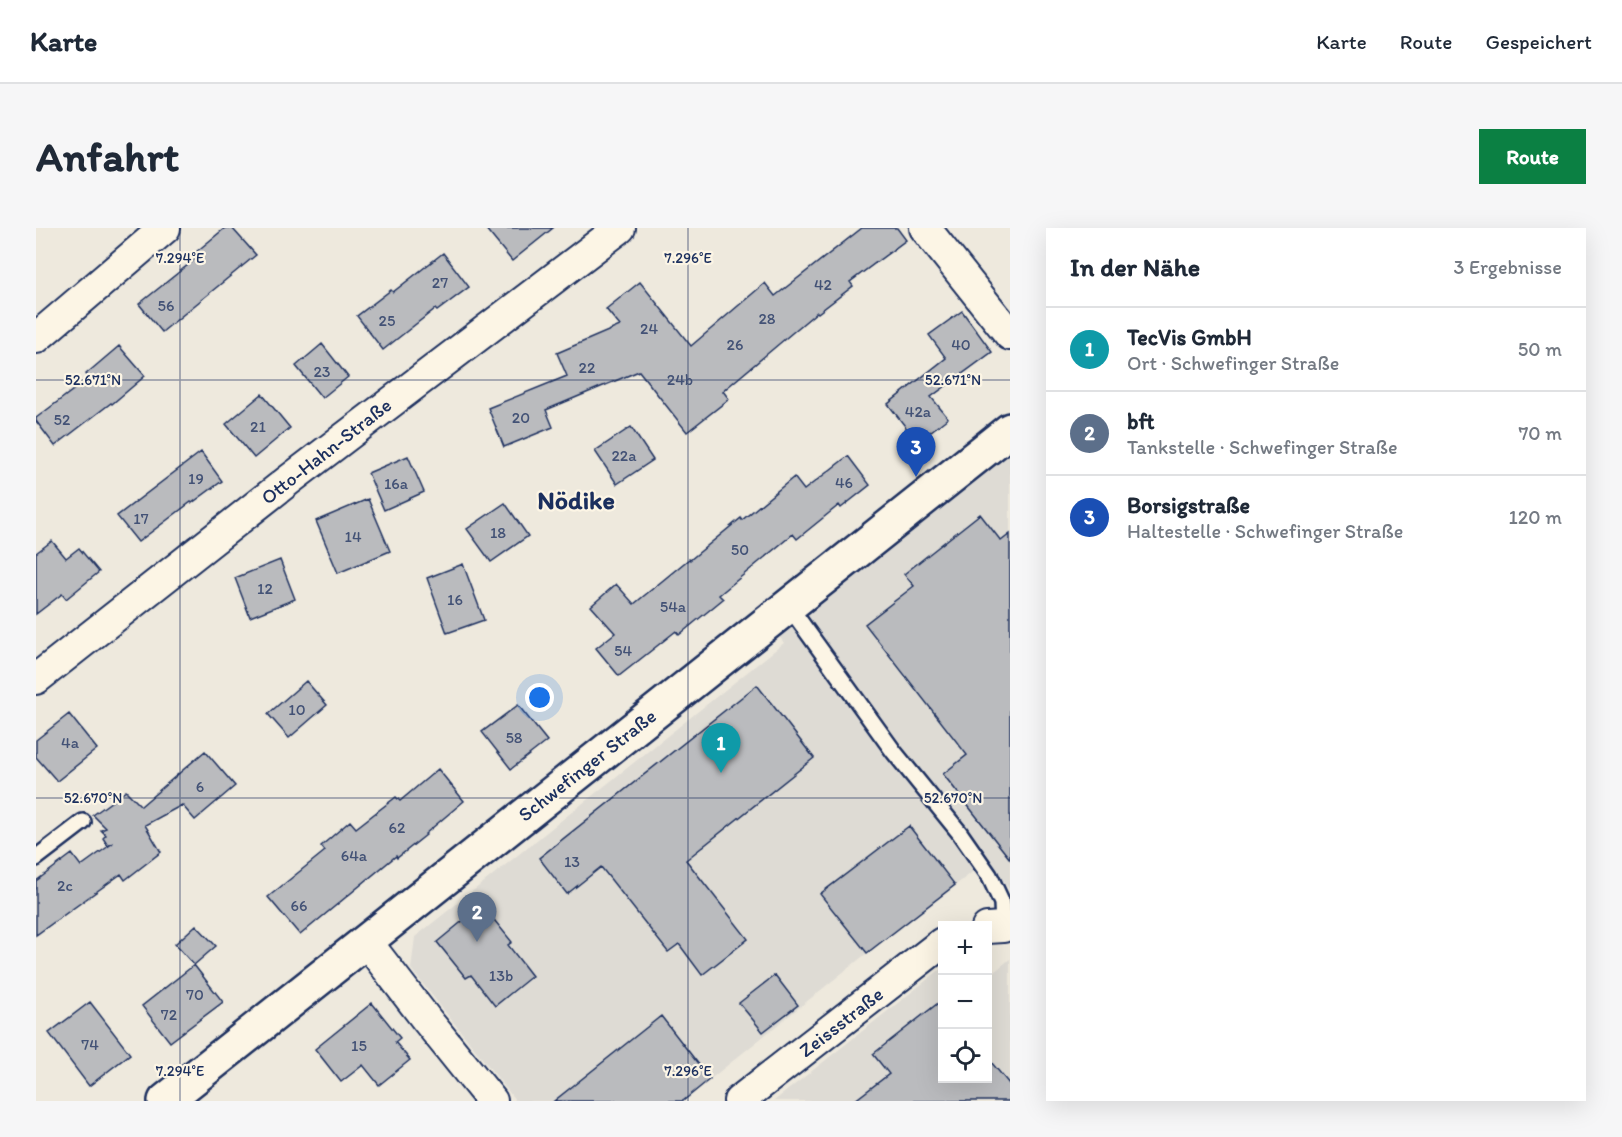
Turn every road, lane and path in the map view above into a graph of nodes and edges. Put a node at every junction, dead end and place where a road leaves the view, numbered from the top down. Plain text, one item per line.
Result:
1 (165, 228) edge
2 (620, 228) edge
3 (925, 228) edge
4 (1010, 335) edge
5 (36, 338) edge
6 (1010, 430) edge
7 (788, 605) junction
8 (36, 679) edge
9 (83, 822) dead end
10 (36, 858) edge
11 (995, 927) edge
12 (366, 941) junction
13 (938, 946) edge
14 (165, 1101) edge
15 (492, 1101) edge
16 (739, 1101) edge

1 - 5 street
2 - 8 street, Otto-Hahn-Straße
3 - 4 street
6 - 7 street, Schwefinger Straße
7 - 11 lane
7 - 12 street, Schwefinger Straße
9 - 10 lane
12 - 14 street, Schwefinger Straße
12 - 15 street
13 - 16 street, Zeissstraße

